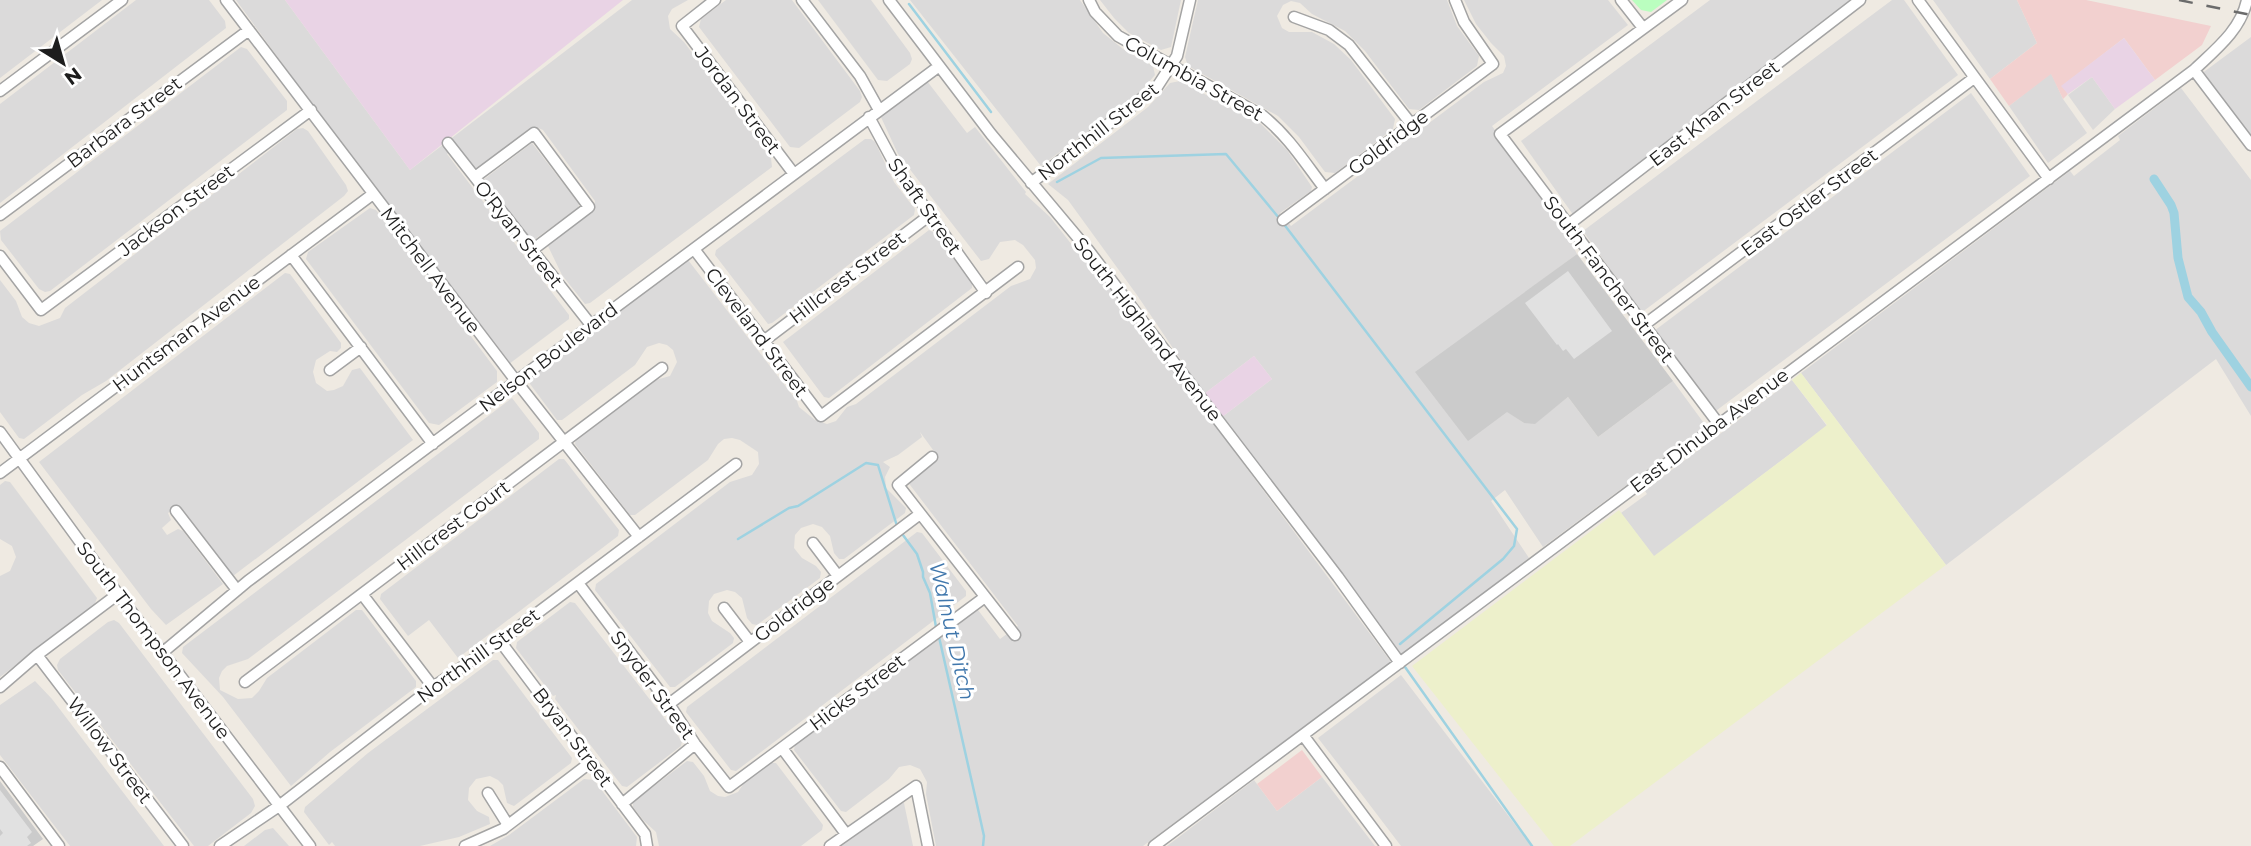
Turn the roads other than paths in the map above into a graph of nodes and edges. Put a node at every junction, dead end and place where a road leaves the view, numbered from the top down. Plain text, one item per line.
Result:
1 (122, 0) edge
2 (226, 0) edge
3 (715, 0) edge
4 (802, 0) edge
5 (889, 0) edge
6 (1089, 0) edge
7 (1190, 0) edge
8 (1455, 0) edge
9 (1621, 0) edge
10 (1682, 0) edge
11 (1860, 0) edge
12 (1918, 0) edge
13 (2246, 0) edge
14 (1294, 17) dead end
15 (1643, 28) junction
16 (249, 30) junction
17 (938, 67) junction
18 (1172, 67) junction
19 (2194, 70) junction
20 (1974, 78) junction
21 (0, 91) edge
22 (310, 110) junction
23 (878, 110) junction
24 (869, 117) junction
25 (1412, 125) junction
26 (448, 143) dead end
27 (2251, 145) edge
28 (793, 174) junction
29 (475, 177) junction
30 (2049, 179) junction
31 (1031, 184) junction
32 (1325, 189) junction
33 (373, 194) junction
34 (0, 215) edge
35 (930, 215) junction
36 (1283, 220) dead end
37 (1568, 225) junction
38 (694, 249) junction
39 (531, 251) junction
40 (290, 255) junction
41 (0, 257) edge
42 (1018, 267) dead end
43 (986, 293) junction
44 (591, 325) junction
45 (1644, 325) junction
46 (765, 340) junction
47 (361, 347) junction
48 (662, 368) dead end
49 (330, 370) dead end
50 (516, 381) junction
51 (1718, 423) junction
52 (0, 432) edge
53 (565, 441) junction
54 (433, 444) junction
55 (932, 457) dead end
56 (20, 458) junction
57 (736, 464) dead end
58 (0, 472) edge
59 (176, 511) dead end
60 (920, 514) junction
61 (639, 537) junction
62 (813, 543) dead end
63 (838, 576) junction
64 (578, 583) junction
65 (237, 590) junction
66 (118, 594) junction
67 (362, 594) junction
68 (985, 597) junction
69 (724, 608) dead end
70 (1015, 635) dead end
71 (500, 640) junction
72 (750, 642) junction
73 (162, 653) junction
74 (37, 655) junction
75 (1400, 663) junction
76 (245, 682) dead end
77 (0, 687) edge
78 (433, 687) junction
79 (670, 704) junction
80 (1303, 735) junction
81 (695, 744) junction
82 (782, 748) junction
83 (591, 762) junction
84 (0, 767) edge
85 (729, 787) joint
86 (488, 793) dead end
87 (622, 804) junction
88 (279, 806) junction
89 (508, 825) junction
90 (846, 834) junction
91 (646, 840) edge
92 (59, 846) edge
93 (183, 846) edge
94 (220, 846) edge
95 (310, 846) edge
96 (465, 846) edge
97 (830, 846) edge
98 (928, 846) edge
99 (1154, 846) edge
100 (1386, 846) edge

1 - 21 street
2 - 16 street, Mitchell Avenue
3 - 28 street, Jordan Street
4 - 23 street
5 - 17 street, South Highland Avenue
6 - 18 street, Columbia Street
7 - 18 street, Northhill Street
8 - 25 street, Goldridge
9 - 15 street
10 - 15 street
11 - 37 street, East Khan Street
12 - 20 street
13 - 19 street, East Dinuba Avenue
14 - 25 street
15 - 37 street, South Fancher Street
16 - 22 street, Mitchell Avenue
16 - 34 street, Barbara Street
17 - 23 street, Nelson Boulevard
17 - 31 street, South Highland Avenue
18 - 31 street, Northhill Street
18 - 32 street, Columbia Street
19 - 27 street
19 - 30 street, East Dinuba Avenue
20 - 30 street
20 - 45 street, East Ostler Street
22 - 33 street, Mitchell Avenue
22 - 41 street, Jackson Street
23 - 24 street, Nelson Boulevard
24 - 28 street, Nelson Boulevard
24 - 35 street, Shaft Street
25 - 32 street, Goldridge
26 - 29 street, O'Ryan Street
28 - 38 street, Nelson Boulevard
29 - 39 street, O'Ryan Street
29 - 39 street
30 - 51 street, East Dinuba Avenue
31 - 75 street, South Highland Avenue
32 - 36 street, Goldridge
33 - 40 street, Huntsman Avenue
33 - 50 street, Mitchell Avenue
35 - 43 street, Shaft Street
35 - 46 street, Hillcrest Street
37 - 45 street, South Fancher Street
38 - 44 street, Nelson Boulevard
38 - 46 street, Cleveland Street
39 - 44 street, O'Ryan Street
40 - 47 street
40 - 56 street, Huntsman Avenue
42 - 43 street
43 - 46 street, Cleveland Street
44 - 50 street, Nelson Boulevard
45 - 51 street, South Fancher Street
47 - 49 street
47 - 54 street
48 - 53 street, Hillcrest Court
50 - 53 street, Mitchell Avenue
50 - 54 street, Nelson Boulevard
51 - 75 street, East Dinuba Avenue
52 - 56 street, South Thompson Avenue
53 - 61 street, Mitchell Avenue
53 - 67 street, Hillcrest Court
54 - 65 street, Nelson Boulevard
55 - 60 street
56 - 58 street, Huntsman Avenue
56 - 66 street, South Thompson Avenue
57 - 61 street, Northhill Street
59 - 65 street
60 - 63 street, Goldridge
60 - 68 street
61 - 64 street, Northhill Street
62 - 63 street
63 - 72 street, Goldridge
64 - 71 street, Northhill Street
64 - 79 street, Snyder Street
65 - 73 street, Nelson Boulevard
66 - 73 street, South Thompson Avenue
66 - 74 street
67 - 76 street, Hillcrest Court
67 - 78 street
68 - 70 street
68 - 82 street, Hicks Street
69 - 72 street
71 - 78 street, Northhill Street
71 - 83 street, Bryan Street
72 - 79 street, Goldridge
73 - 88 street, South Thompson Avenue
74 - 77 street
74 - 93 street, Willow Street
75 - 80 street, East Dinuba Avenue
78 - 88 street, Northhill Street
79 - 81 street, Snyder Street
80 - 99 street, East Dinuba Avenue
80 - 100 street
81 - 85 street, Snyder Street
81 - 87 street
82 - 85 street, Hicks Street
82 - 90 street
83 - 87 street, Bryan Street
83 - 89 street
84 - 92 street
86 - 89 street
87 - 91 street, Bryan Street
88 - 94 street, Northhill Street
88 - 95 street, South Thompson Avenue
89 - 96 street
90 - 97 street
90 - 98 street

